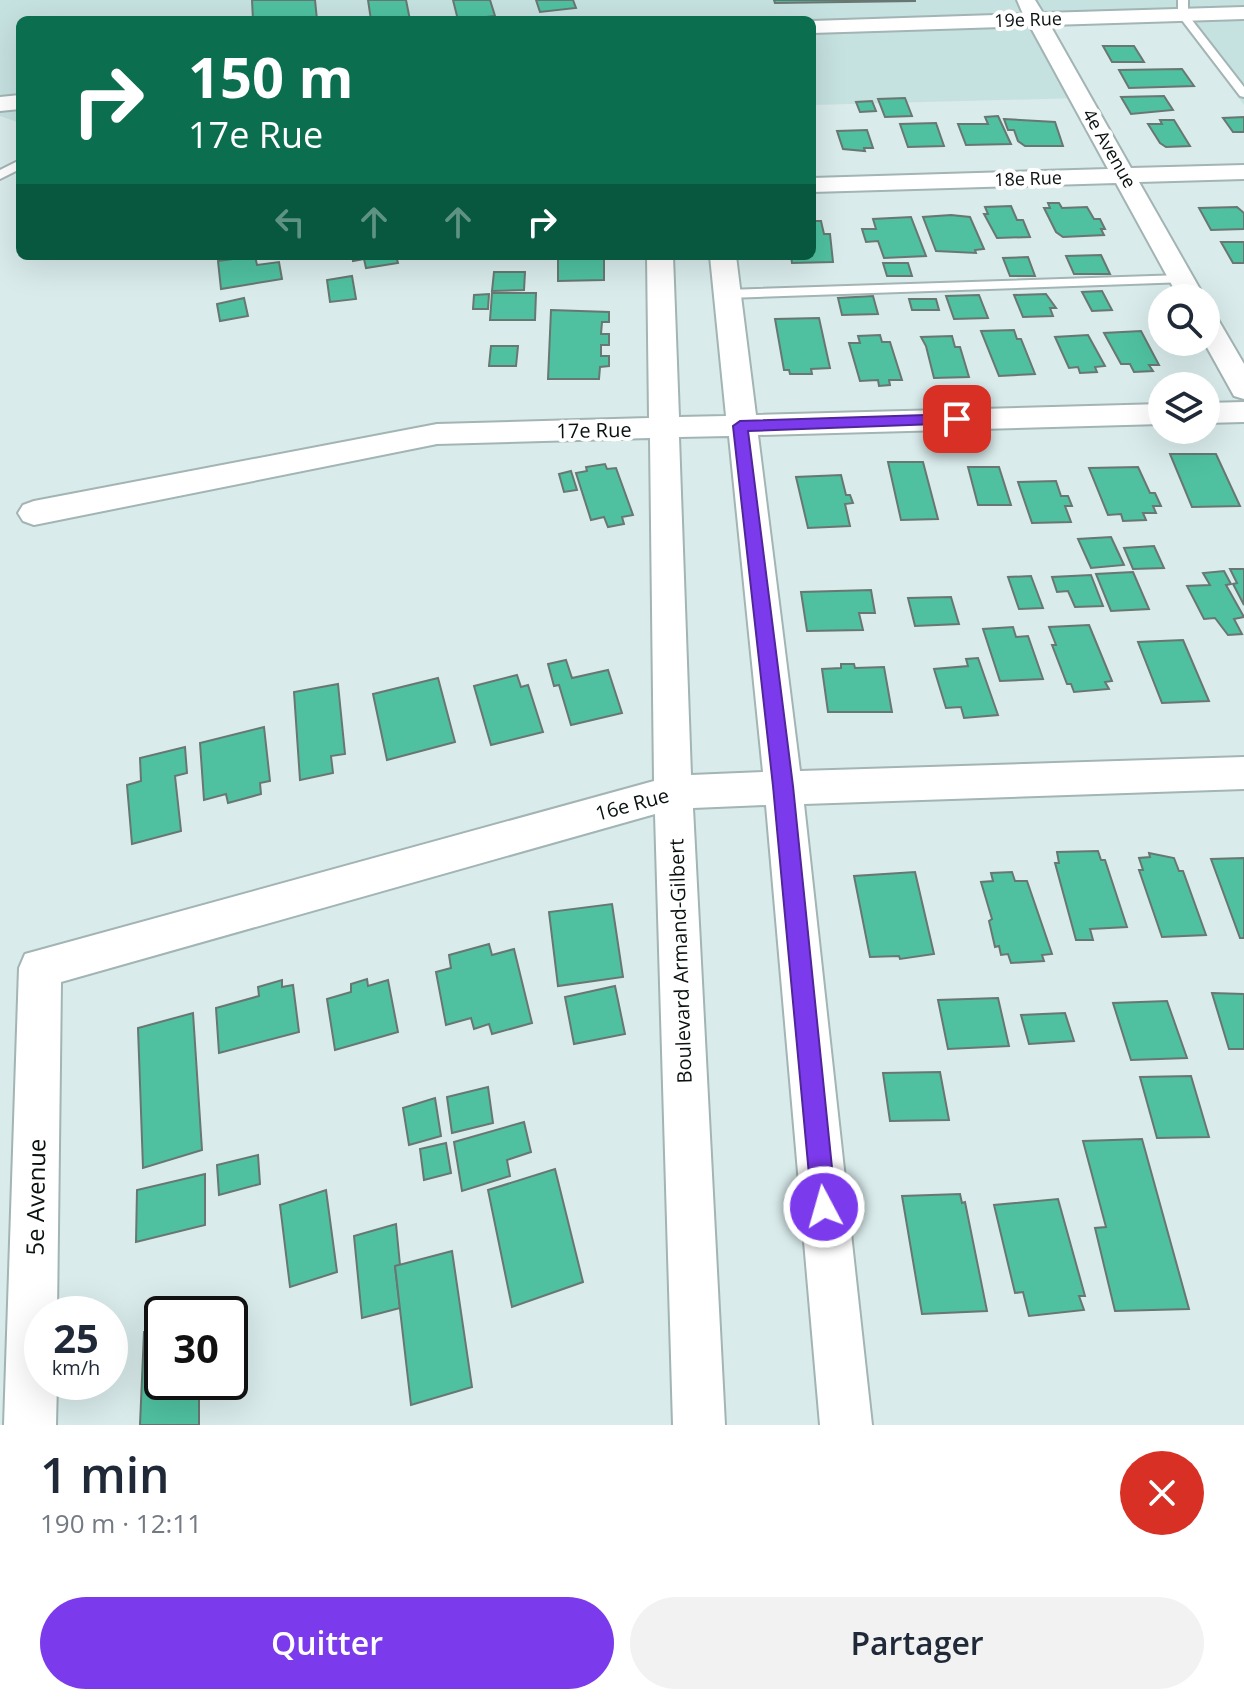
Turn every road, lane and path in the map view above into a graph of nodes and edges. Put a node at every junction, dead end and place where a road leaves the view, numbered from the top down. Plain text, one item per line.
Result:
1 (1183, 7) edge
2 (1030, 9) edge
3 (1244, 13) edge
4 (816, 27) edge
5 (1244, 94) edge
6 (1244, 172) edge
7 (1125, 175) junction
8 (816, 185) edge
9 (660, 260) edge
10 (725, 275) edge
11 (1184, 284) edge
12 (1148, 288) edge
13 (1220, 347) edge
14 (1244, 389) edge
15 (1244, 412) edge
16 (1220, 413) edge
17 (1148, 414) edge
18 (740, 426) junction
19 (666, 428) junction
20 (34, 513) dead end
21 (1244, 773) edge
22 (783, 786) junction
23 (673, 792) junction
24 (40, 968) joint
25 (30, 1425) edge
26 (699, 1425) edge
27 (846, 1425) edge

1 - 2 street, 19e Rue
1 - 3 street, 19e Rue
1 - 5 lane
2 - 4 street, 19e Rue
2 - 7 street, 4e Avenue
6 - 7 street, 18e Rue
7 - 8 street, 18e Rue
7 - 11 street, 4e Avenue
9 - 19 street, Boulevard Armand-Gilbert
10 - 12 lane
10 - 18 street
13 - 14 street
15 - 16 street
17 - 18 street, 17e Rue
18 - 19 street, 17e Rue
18 - 22 street
19 - 20 street, 17e Rue
19 - 23 street, Boulevard Armand-Gilbert
21 - 22 street, 16e Rue
22 - 23 street, 16e Rue
22 - 27 street
23 - 24 street, 16e Rue
23 - 26 street, Boulevard Armand-Gilbert
24 - 25 street, 5e Avenue

